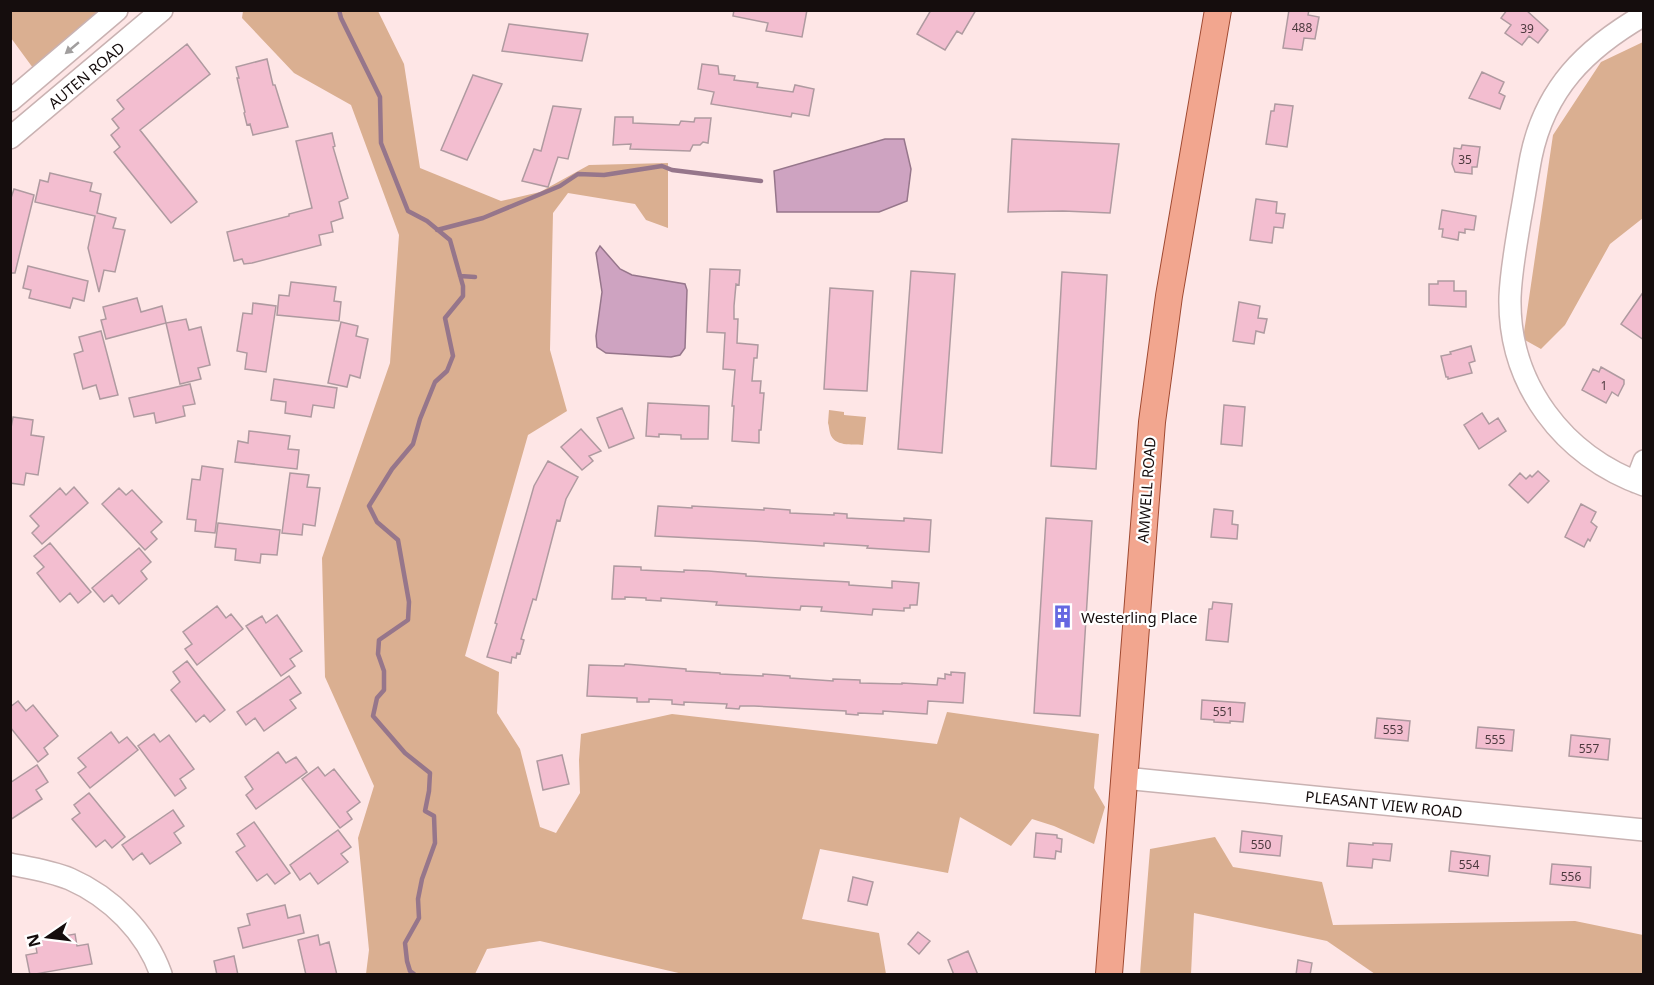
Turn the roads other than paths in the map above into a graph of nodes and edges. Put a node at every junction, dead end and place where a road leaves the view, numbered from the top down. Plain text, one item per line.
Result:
1 (117, 10) edge
2 (162, 10) edge
3 (1218, 10) edge
4 (1644, 15) edge
5 (10, 101) edge
6 (10, 138) edge
7 (1644, 461) edge
8 (1640, 483) edge
9 (1124, 778) junction
10 (1644, 830) edge
11 (10, 864) edge
12 (160, 975) edge
13 (1108, 975) edge

1 -> 5 street, AUTEN ROAD
2 - 6 street, AUTEN ROAD
3 - 9 main road, AMWELL ROAD
4 - 8 street
7 - 8 street
9 - 10 street, PLEASANT VIEW ROAD
9 - 13 main road, AMWELL ROAD
11 - 12 street

